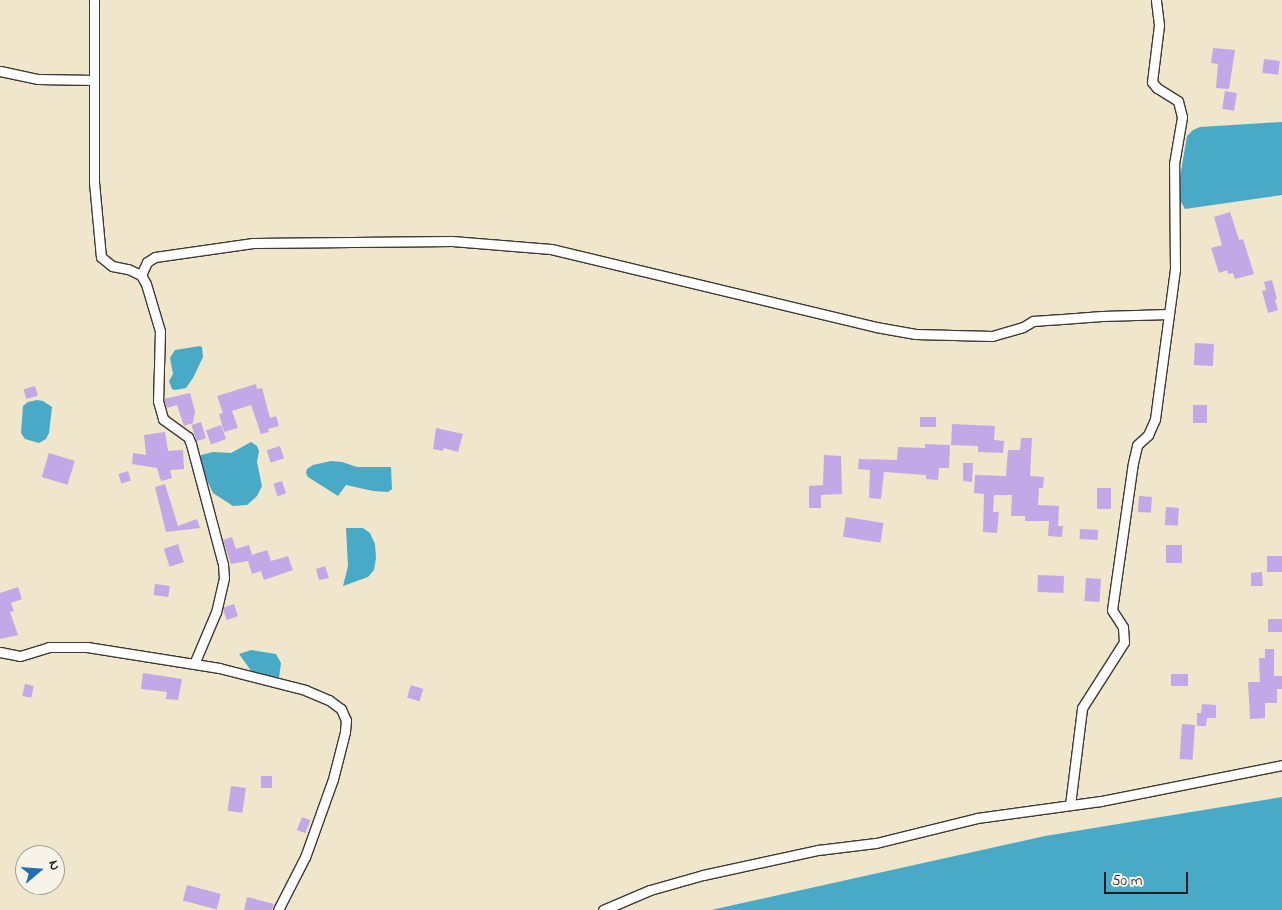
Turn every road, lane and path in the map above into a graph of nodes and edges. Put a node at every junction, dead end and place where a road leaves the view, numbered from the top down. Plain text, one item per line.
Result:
1 (94, 0) edge
2 (1156, 0) edge
3 (0, 71) edge
4 (94, 80) junction
5 (141, 274) junction
6 (1169, 314) junction
7 (0, 652) edge
8 (194, 664) junction
9 (1282, 765) edge
10 (1070, 806) junction
11 (278, 910) edge
12 (603, 910) edge

1 - 4 street
2 - 6 street
3 - 4 street
4 - 5 street
5 - 6 street
5 - 8 street
6 - 10 street
7 - 8 street
8 - 11 street
9 - 10 street
10 - 12 street

